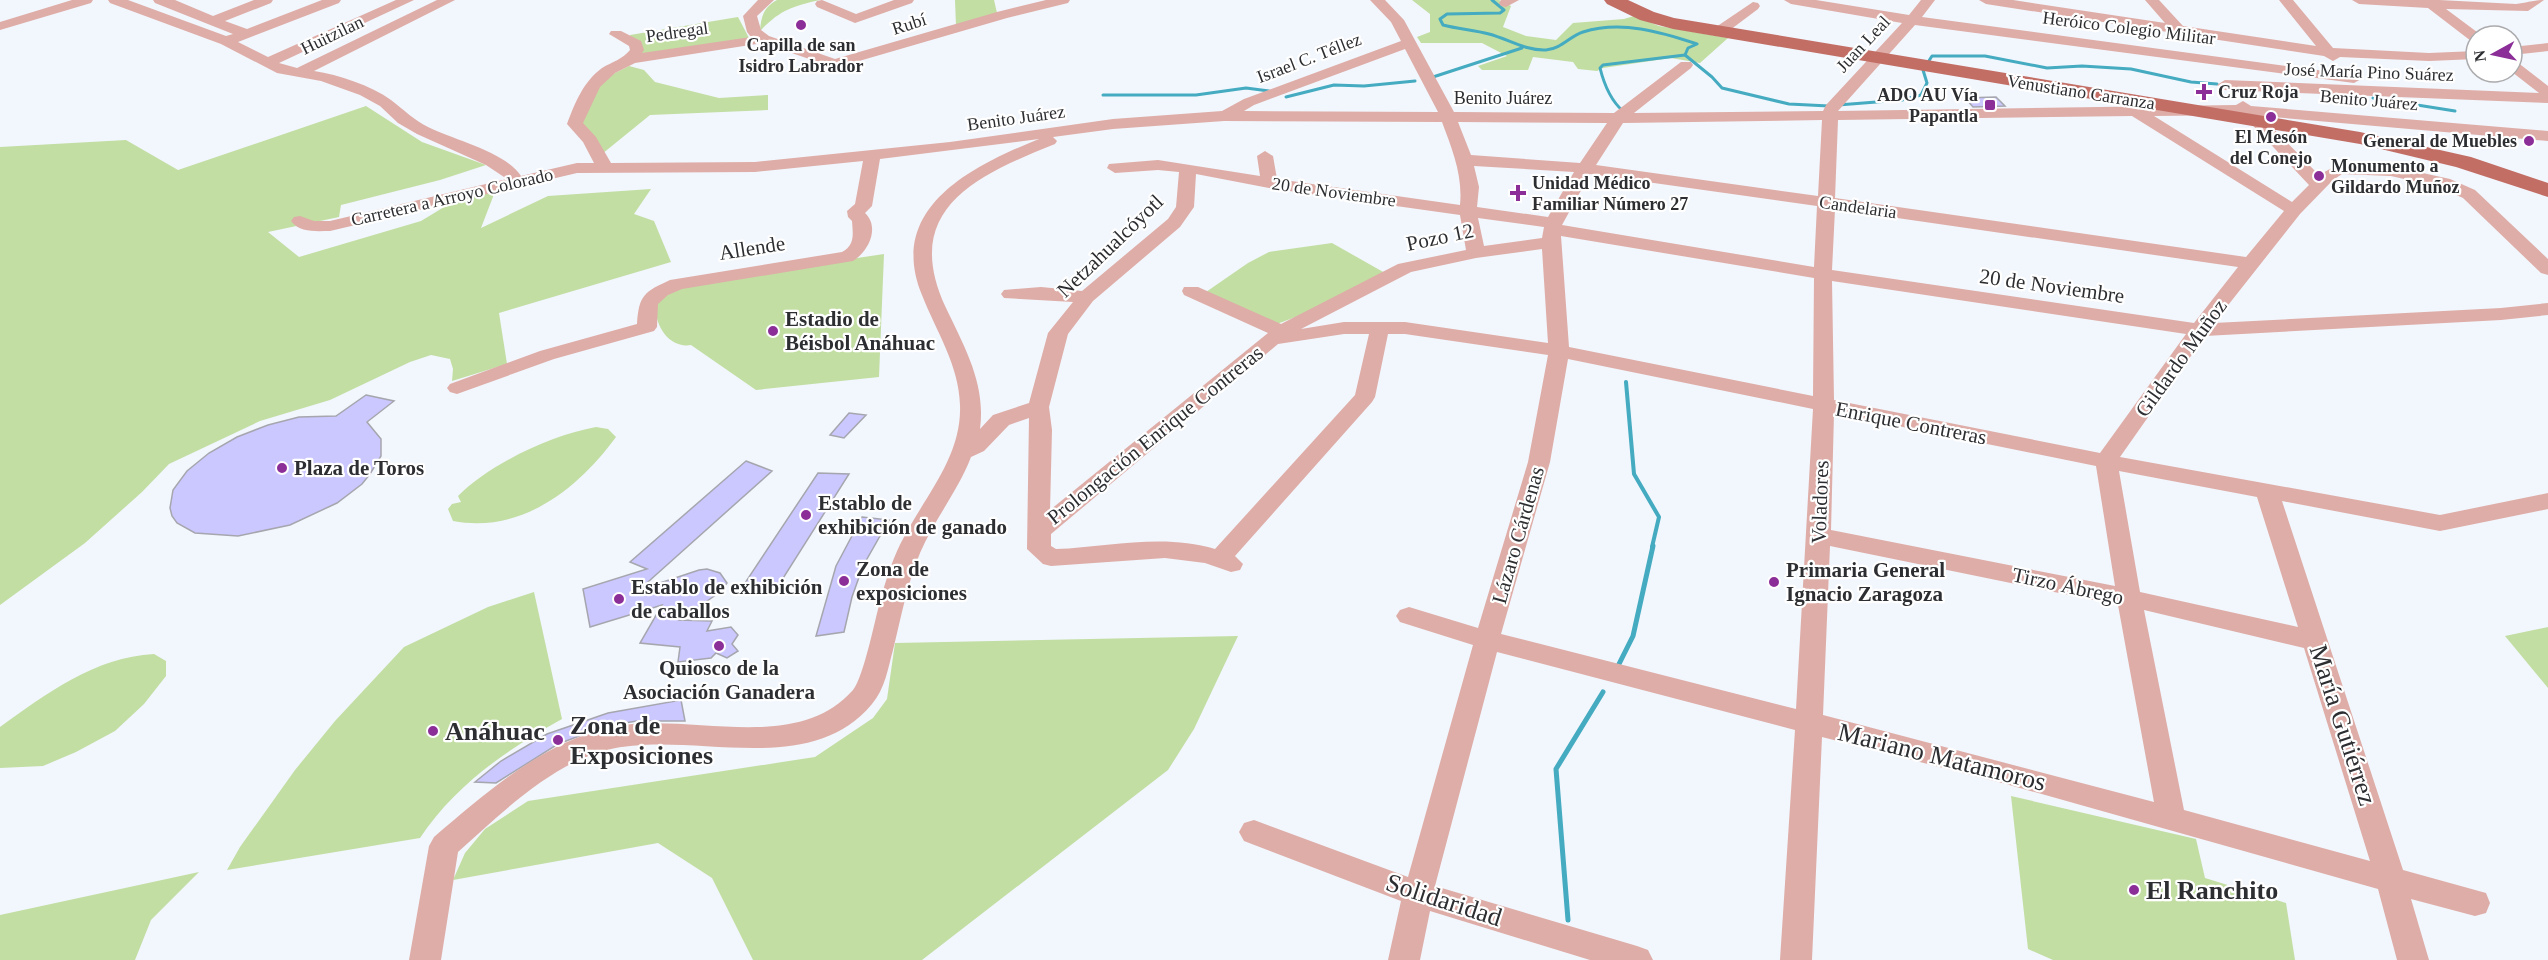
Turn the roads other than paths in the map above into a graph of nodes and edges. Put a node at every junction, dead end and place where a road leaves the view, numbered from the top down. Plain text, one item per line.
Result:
1 (86, 0) edge
2 (118, 0) edge
3 (198, 0) edge
4 (266, 0) edge
5 (334, 0) edge
6 (406, 0) edge
7 (448, 0) edge
8 (768, 0) edge
9 (907, 0) edge
10 (1063, 0) edge
11 (1377, 0) edge
12 (1613, 0) edge
13 (1791, 0) edge
14 (1928, 0) edge
15 (1986, 0) edge
16 (2152, 0) edge
17 (2286, 0) edge
18 (2360, 0) edge
19 (829, 2) edge
20 (2533, 3) edge
21 (2433, 5) junction
22 (183, 6) junction
23 (1753, 6) dead end
24 (158, 7) edge
25 (2548, 15) edge
26 (1912, 20) junction
27 (212, 21) junction
28 (0, 26) edge
29 (2178, 28) junction
30 (2464, 29) edge
31 (1721, 30) junction
32 (247, 34) junction
33 (616, 34) dead end
34 (764, 39) junction
35 (226, 41) junction
36 (1410, 42) junction
37 (2548, 47) edge
38 (2524, 50) edge
39 (2329, 52) junction
40 (2464, 56) edge
41 (1876, 57) junction
42 (2202, 57) junction
43 (631, 59) junction
44 (268, 62) junction
45 (1686, 65) dead end
46 (298, 74) junction
47 (2524, 74) edge
48 (2225, 85) junction
49 (2359, 85) junction
50 (2548, 93) edge
51 (2487, 96) junction
52 (2548, 98) edge
53 (2132, 106) junction
54 (1834, 107) junction
55 (1224, 116) junction
56 (2252, 116) junction
57 (1449, 118) junction
58 (1618, 118) junction
59 (1075, 130) junction
60 (2544, 138) edge
61 (872, 156) junction
62 (1265, 156) dead end
63 (1464, 160) junction
64 (2300, 166) junction
65 (605, 167) junction
66 (1114, 168) dead end
67 (1188, 168) junction
68 (1585, 168) junction
69 (2339, 169) junction
70 (516, 182) junction
71 (1269, 183) junction
72 (2318, 184) junction
73 (2548, 190) edge
74 (1827, 202) junction
75 (2294, 210) junction
76 (1468, 212) junction
77 (300, 221) dead end
78 (1552, 232) junction
79 (1476, 253) junction
80 (2252, 263) junction
81 (2548, 269) edge
82 (1823, 274) junction
83 (1191, 291) dead end
84 (1011, 294) dead end
85 (1086, 297) junction
86 (2548, 309) edge
87 (1380, 327) junction
88 (2199, 330) junction
89 (1277, 336) junction
90 (1559, 351) junction
91 (457, 388) dead end
92 (1824, 405) junction
93 (1038, 407) junction
94 (964, 452) junction
95 (2106, 461) junction
96 (2267, 491) junction
97 (2548, 501) edge
98 (1038, 532) junction
99 (1819, 536) junction
100 (2129, 598) junction
101 (1409, 616) dead end
102 (1487, 640) junction
103 (2316, 641) junction
104 (1811, 723) junction
105 (2171, 817) junction
106 (1254, 832) dead end
107 (2391, 880) junction
108 (1418, 894) junction
109 (2475, 903) dead end
110 (425, 960) edge
111 (1404, 960) edge
112 (1636, 960) edge
113 (1797, 960) edge
114 (2413, 960) edge

1 - 28 street
2 - 24 street
3 - 22 street
4 - 27 street
5 - 32 street
6 - 44 street
7 - 46 street, Huitzilan
8 - 34 street
9 - 19 street
10 - 34 street, Rubí
11 - 36 street
12 - 31 main road, Venustiano Carranza
13 - 26 street, Heróico Colegio Militar
14 - 26 street, Juan Leal
15 - 29 street
16 - 29 street
17 - 39 street
18 - 21 street
20 - 21 street
20 - 25 street
21 - 30 street
22 - 24 street
22 - 27 street
23 - 31 street
24 - 35 street
26 - 41 street, Juan Leal
26 - 42 street, Heróico Colegio Militar
27 - 32 street
29 - 39 street
29 - 42 street
31 - 41 main road, Venustiano Carranza
32 - 35 street
33 - 43 street
34 - 43 street, Pedregal
35 - 44 street
36 - 55 street, Israel C. Téllez
36 - 57 street
37 - 38 street
39 - 40 street
39 - 49 street
41 - 53 main road, Venustiano Carranza
41 - 54 street, Juan Leal
42 - 48 street
42 - 49 street, Heróico Colegio Militar
43 - 65 street
44 - 46 street
45 - 58 street
46 - 70 street
47 - 50 street
48 - 49 street, José María Pino Suárez
48 - 56 street
49 - 51 street, José María Pino Suárez
51 - 52 street, José María Pino Suárez
51 - 60 street
53 - 54 street, Benito Juárez
53 - 56 main road, Venustiano Carranza
53 - 75 street
54 - 58 street, Benito Juárez
54 - 74 street, Voladores
55 - 57 street, Benito Juárez
55 - 59 street, Benito Juárez
56 - 60 street, Benito Juárez
56 - 64 street
56 - 73 main road, Venustiano Carranza
57 - 58 street, Benito Juárez
57 - 63 street
58 - 68 street
59 - 61 street, Benito Juárez
59 - 94 street
61 - 65 street, Benito Juárez
61 - 91 street, Allende
62 - 71 street
63 - 68 street, Candelaria
63 - 76 street
64 - 69 street
64 - 72 street
65 - 70 street, Carretera a Arroyo Colorado
66 - 67 street, 20 de Noviembre
67 - 71 street, 20 de Noviembre
67 - 85 street, Netzahualcóyotl
68 - 74 street, Candelaria
68 - 78 street
69 - 72 street, Gildardo Muñoz
69 - 81 street
70 - 77 street, Carretera a Arroyo Colorado
71 - 76 street, 20 de Noviembre
72 - 75 street, Gildardo Muñoz
74 - 80 street, Candelaria
74 - 82 street, Voladores
75 - 80 street, Gildardo Muñoz
76 - 78 street, 20 de Noviembre
76 - 79 street
78 - 79 street, Pozo 12
78 - 82 street, 20 de Noviembre
78 - 90 street, Lázaro Cárdenas
79 - 89 street, Pozo 12
80 - 88 street, Gildardo Muñoz
82 - 88 street, 20 de Noviembre
82 - 92 street, Voladores
83 - 89 street
84 - 85 street
85 - 93 street, Netzahualcóyotl
86 - 88 street, 20 de Noviembre
87 - 89 street, Enrique Contreras
87 - 90 street, Enrique Contreras
87 - 98 street
88 - 95 street, Gildardo Muñoz
89 - 98 street, Prolongación Enrique Contreras
90 - 92 street, Enrique Contreras
90 - 102 street, Lázaro Cárdenas
92 - 95 street, Enrique Contreras
92 - 99 street, Voladores
93 - 94 street
93 - 98 street, Netzahualcóyotl
94 - 110 street
95 - 96 street, Enrique Contreras
95 - 100 street
96 - 97 street, Enrique Contreras
96 - 103 street, María Gutiérrez
99 - 100 street, Tirzo Ábrego
99 - 104 street, Voladores
100 - 103 street, Tirzo Ábrego
100 - 105 street
101 - 102 street, Mariano Matamoros
102 - 104 street, Mariano Matamoros
102 - 108 street, Lázaro Cárdenas
103 - 107 street, María Gutiérrez
104 - 105 street, Mariano Matamoros
104 - 113 street, Voladores
105 - 107 street, Mariano Matamoros
106 - 108 street, Solidaridad
107 - 109 street, Mariano Matamoros
107 - 114 street, María Gutiérrez
108 - 111 street, Lázaro Cárdenas
108 - 112 street, Solidaridad

